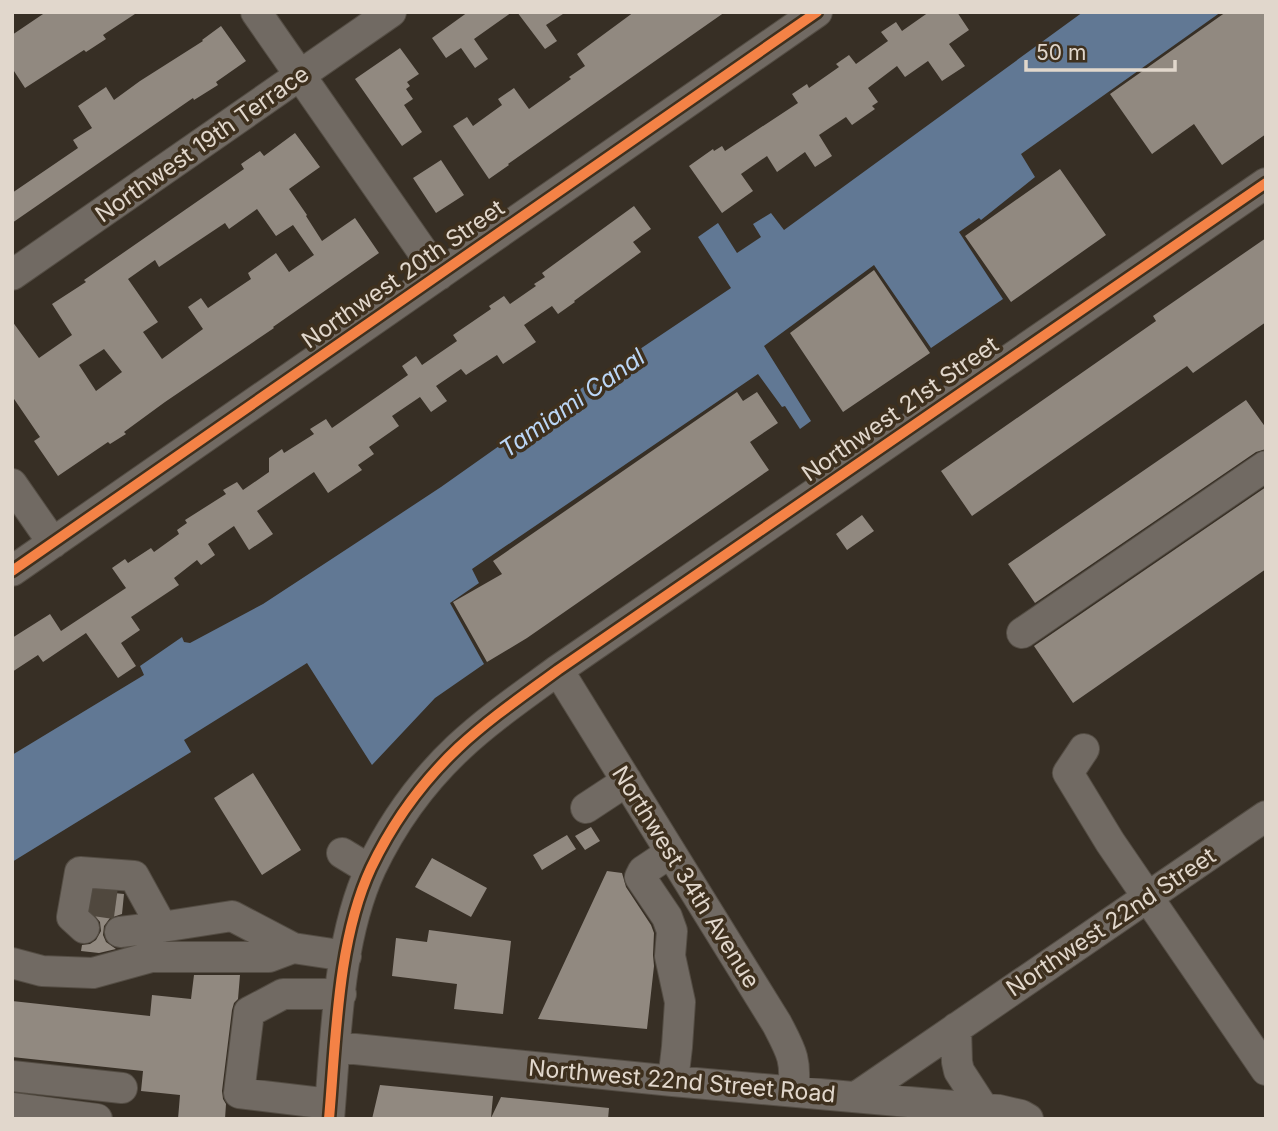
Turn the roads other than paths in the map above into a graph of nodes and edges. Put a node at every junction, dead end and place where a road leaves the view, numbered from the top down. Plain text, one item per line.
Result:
1 (256, 12) edge
2 (391, 12) edge
3 (817, 12) edge
4 (300, 76) junction
5 (1266, 183) edge
6 (12, 275) edge
7 (439, 275) junction
8 (1266, 466) edge
9 (12, 484) edge
10 (53, 543) junction
11 (12, 571) edge
12 (1022, 633) dead end
13 (558, 670) junction
14 (1084, 749) dead end
15 (627, 781) junction
16 (586, 808) dead end
17 (1266, 816) edge
18 (342, 853) dead end
19 (670, 853) junction
20 (370, 870) junction
21 (1148, 898) junction
22 (81, 910) dead end
23 (121, 918) tunnel mouth
24 (162, 928) junction
25 (293, 948) junction
26 (346, 957) junction
27 (12, 962) edge
28 (341, 994) junction
29 (956, 1028) junction
30 (335, 1047) junction
31 (1266, 1070) edge
32 (12, 1076) edge
33 (673, 1081) junction
34 (122, 1087) dead end
35 (793, 1091) junction
36 (856, 1097) junction
37 (12, 1108) edge
38 (983, 1108) junction
39 (330, 1111) edge
40 (97, 1119) edge
41 (1028, 1119) edge

1 - 4 street
2 - 4 street, Northwest 19th Terrace
3 - 7 street, Northwest 20th Street
4 - 6 street, Northwest 19th Terrace
4 - 7 street
5 - 13 street, Northwest 21st Street
7 - 10 street, Northwest 20th Street
8 - 12 street
9 - 10 street
10 - 11 street, Northwest 20th Street
13 - 15 street, Northwest 34th Avenue
13 - 20 street, Northwest 21st Street
14 - 21 street
15 - 16 street
15 - 19 street, Northwest 34th Avenue
17 - 21 street, Northwest 22nd Street
18 - 20 street
19 - 33 street
19 - 35 street, Northwest 34th Avenue
20 - 26 street, Northwest 21st Street
21 - 29 street, Northwest 22nd Street
21 - 31 street
22 - 24 street
23 - 24 street
24 - 25 street
25 - 26 street
25 - 27 street
26 - 28 street, Northwest 21st Street
28 - 30 street, Northwest 21st Street
28 - 39 street
29 - 36 street, Northwest 22nd Street
29 - 38 street
30 - 33 street, Northwest 22nd Street Road
30 - 39 street, Northwest 21st Street
32 - 34 street
33 - 35 street, Northwest 22nd Street Road
35 - 36 street, Northwest 22nd Street Road
36 - 38 street, Northwest 22nd Street Road
37 - 40 street
38 - 41 street, Northwest 22nd Street Road

